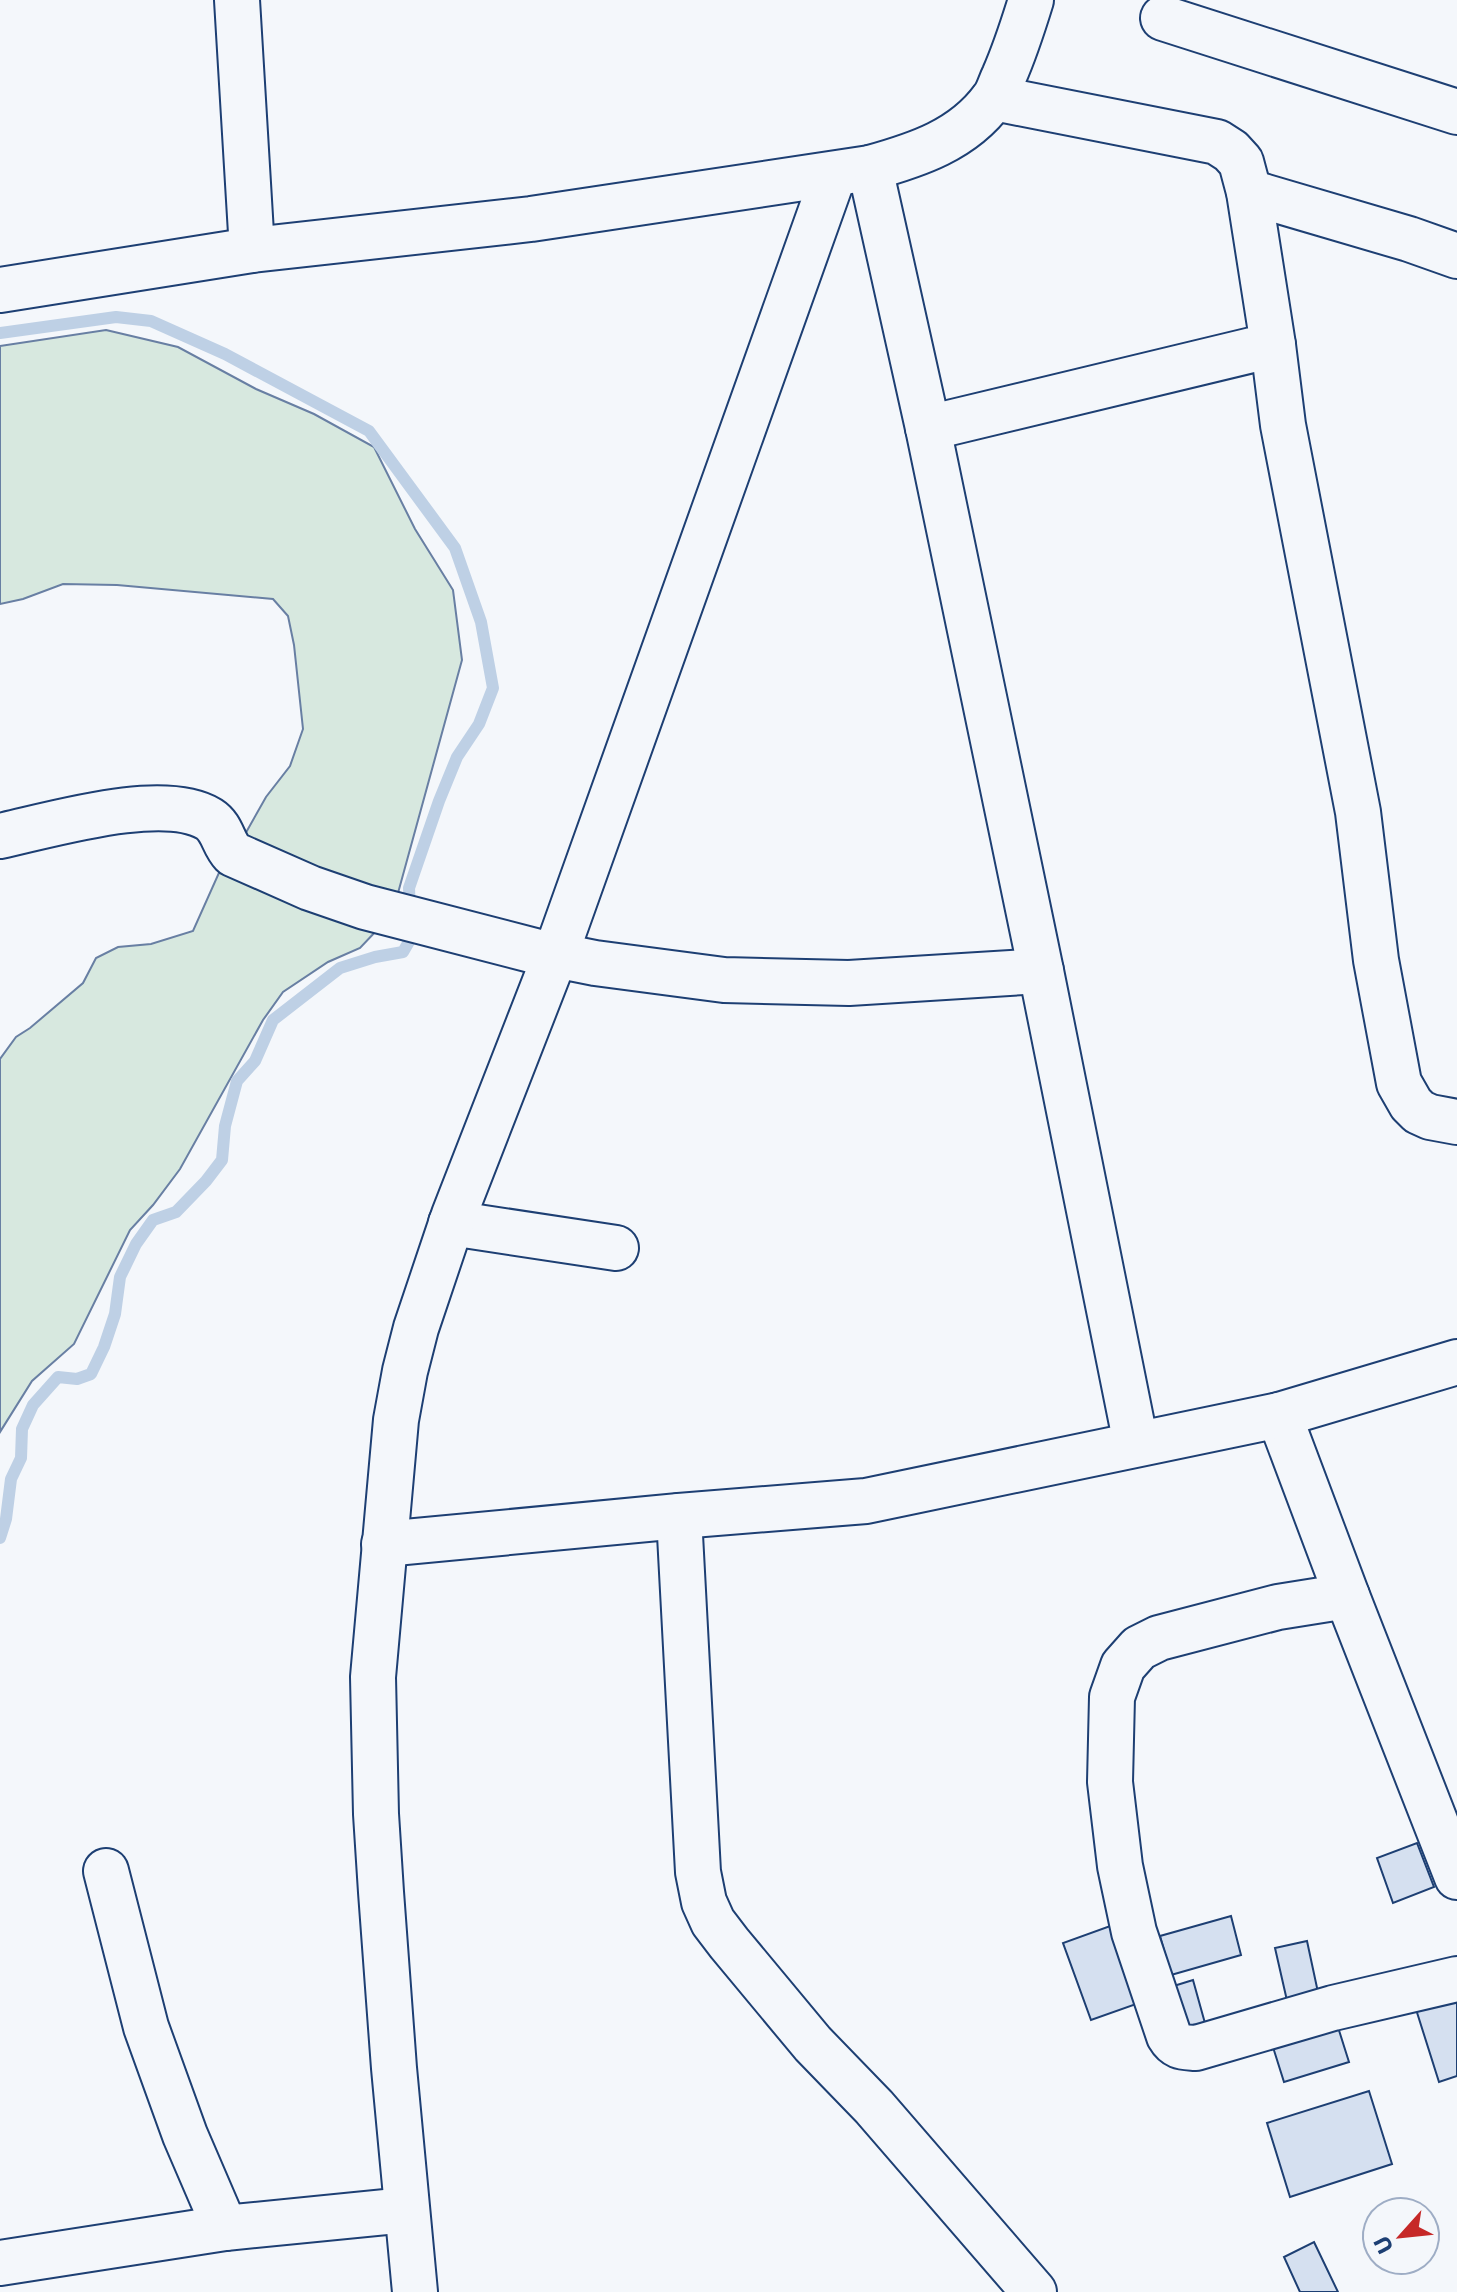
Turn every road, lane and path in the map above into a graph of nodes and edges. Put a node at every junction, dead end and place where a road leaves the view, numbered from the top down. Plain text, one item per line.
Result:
1 (237, 0) edge
2 (1031, 0) edge
3 (1163, 18) dead end
4 (994, 98) junction
5 (1457, 112) edge
6 (852, 171) junction
7 (1249, 192) junction
8 (252, 250) junction
9 (1457, 256) edge
10 (0, 290) edge
11 (1273, 345) junction
12 (928, 428) junction
13 (0, 836) edge
14 (530, 949) junction
15 (1041, 971) junction
16 (1457, 1122) edge
17 (451, 1223) junction
18 (616, 1248) dead end
19 (1457, 1362) edge
20 (1279, 1415) junction
21 (1136, 1444) junction
22 (679, 1516) junction
23 (384, 1544) junction
24 (1347, 1596) junction
25 (1454, 1859) edge
26 (106, 1871) dead end
27 (1457, 1979) edge
28 (406, 2210) junction
29 (225, 2228) junction
30 (0, 2263) edge
31 (415, 2292) edge
32 (1034, 2292) edge

1 - 8 street
2 - 4 street
3 - 5 street
4 - 6 street
4 - 7 street
6 - 8 street
6 - 12 street
6 - 14 street
7 - 9 street
7 - 11 street
8 - 10 street
11 - 12 street
11 - 16 street
12 - 15 street
13 - 14 street
14 - 15 street
14 - 17 street
15 - 21 street
17 - 18 street
17 - 23 street
19 - 20 street
20 - 21 street
20 - 24 street
21 - 22 street
22 - 23 street
22 - 32 street
23 - 28 street
24 - 25 street
24 - 27 street
26 - 29 street
28 - 29 street
28 - 31 street
29 - 30 street

